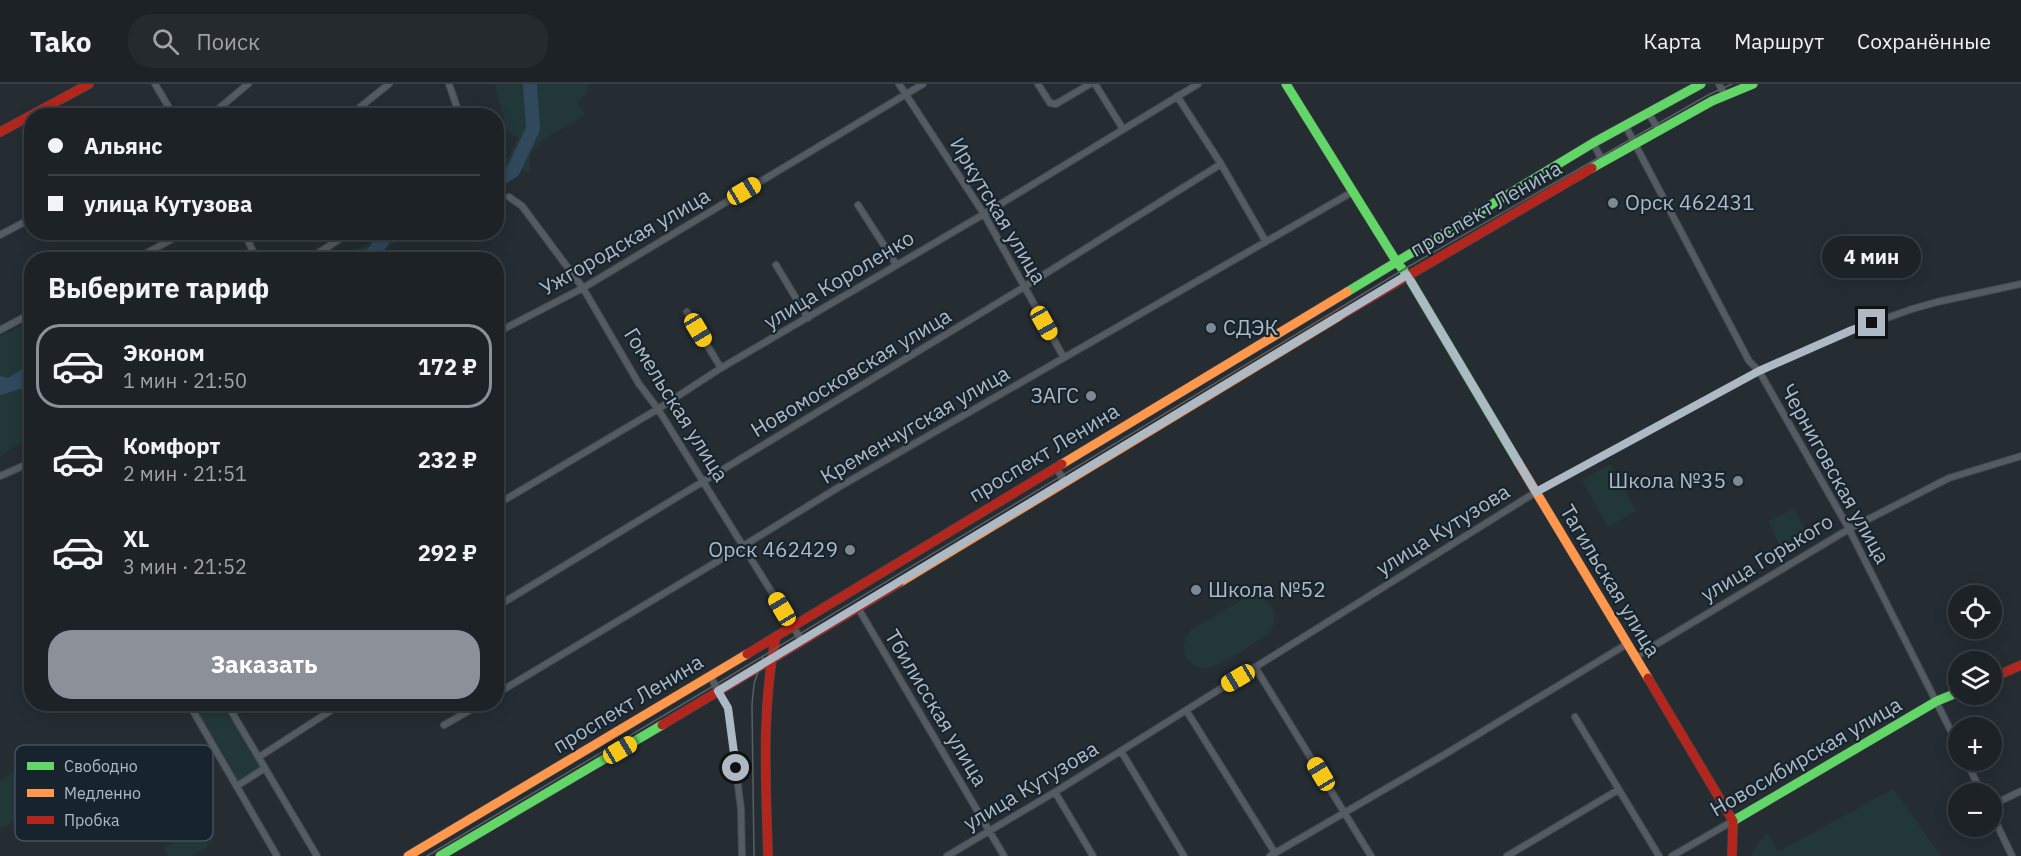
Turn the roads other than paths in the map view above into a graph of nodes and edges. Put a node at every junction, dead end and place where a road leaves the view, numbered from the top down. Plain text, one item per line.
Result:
1 (88, 84) edge
2 (155, 84) edge
3 (248, 84) edge
4 (389, 84) edge
5 (449, 84) edge
6 (899, 84) edge
7 (923, 84) edge
8 (1038, 84) edge
9 (1090, 84) edge
10 (1095, 84) edge
11 (1198, 84) edge
12 (1286, 84) edge
13 (1701, 84) edge
14 (1719, 84) edge
15 (1747, 85) edge
16 (906, 94) junction
17 (1177, 96) junction
18 (1725, 96) junction
19 (44, 108) edge
20 (169, 108) edge
21 (220, 108) edge
22 (359, 108) edge
23 (457, 108) edge
24 (1648, 112) junction
25 (24, 119) edge
26 (1625, 125) junction
27 (1123, 129) junction
28 (1659, 130) junction
29 (0, 132) edge
30 (1593, 143) junction
31 (1636, 143) junction
32 (1604, 162) junction
33 (1221, 164) junction
34 (1354, 191) junction
35 (509, 197) dead end
36 (858, 205) dead end
37 (984, 214) junction
38 (24, 222) edge
39 (0, 235) edge
40 (170, 240) edge
41 (338, 240) edge
42 (1266, 242) junction
43 (149, 252) edge
44 (320, 252) edge
45 (1396, 261) junction
46 (896, 264) junction
47 (776, 265) dead end
48 (1407, 275) junction
49 (2021, 284) edge
50 (1024, 287) junction
51 (583, 288) junction
52 (687, 312) dead end
53 (24, 318) edge
54 (808, 318) junction
55 (1290, 325) junction
56 (504, 329) edge
57 (0, 330) edge
58 (1300, 340) junction
59 (1064, 358) junction
60 (721, 368) junction
61 (1759, 371) junction
62 (1183, 390) junction
63 (1191, 405) junction
64 (658, 409) junction
65 (1146, 412) junction
66 (1155, 427) junction
67 (2021, 456) edge
68 (24, 466) edge
69 (1056, 467) junction
70 (0, 476) edge
71 (703, 482) junction
72 (1065, 483) junction
73 (1536, 492) junction
74 (504, 500) edge
75 (1849, 529) junction
76 (743, 546) junction
77 (919, 549) junction
78 (929, 565) junction
79 (504, 602) edge
80 (858, 608) junction
81 (792, 627) junction
82 (776, 636) junction
83 (801, 641) junction
84 (1627, 644) junction
85 (1635, 657) junction
86 (769, 662) junction
87 (2021, 665) edge
88 (1255, 667) junction
89 (2002, 674) edge
90 (710, 676) junction
91 (504, 689) edge
92 (718, 691) junction
93 (1948, 696) edge
94 (1937, 701) junction
95 (1185, 710) junction
96 (193, 711) edge
97 (231, 711) edge
98 (330, 711) edge
99 (469, 711) edge
100 (1575, 717) dead end
101 (1948, 724) edge
102 (444, 726) dead end
103 (213, 745) edge
104 (213, 745) edge
105 (1121, 751) junction
106 (259, 757) junction
107 (265, 768) junction
108 (237, 786) junction
109 (1618, 790) junction
110 (2021, 791) edge
111 (1055, 792) junction
112 (2002, 800) edge
113 (493, 807) junction
114 (1345, 813) junction
115 (501, 820) junction
116 (1733, 821) junction
117 (988, 830) junction
118 (2002, 834) edge
119 (1272, 855) edge
120 (277, 856) edge
121 (317, 856) edge
122 (408, 856) edge
123 (440, 856) edge
124 (742, 856) edge
125 (768, 856) edge
126 (947, 856) edge
127 (1004, 856) edge
128 (1093, 856) edge
129 (1184, 856) edge
130 (1371, 856) edge
131 (1507, 856) edge
132 (1659, 856) edge
133 (1672, 856) edge
134 (1732, 856) edge
135 (2013, 856) edge

1 - 19 main road
2 - 20 street
3 - 21 street
4 - 22 street
5 - 23 street
6 - 16 street, Иркутская улица
7 - 16 street, Ужгородская улица
8 - 9 street
10 - 27 street
11 - 17 street, улица Короленко
12 - 34 main road, Тагильская улица
13 - 24 main road, проспект Ленина
14 - 18 street
15 - 18 main road, проспект Ленина
16 - 37 street, Иркутская улица
16 - 51 street, Ужгородская улица
17 - 27 street, улица Короленко
17 - 33 street
18 - 28 main road, проспект Ленина
24 - 26 main road, проспект Ленина
24 - 28 street
25 - 29 main road
26 - 30 main road, проспект Ленина
26 - 31 street, Черниговская улица
27 - 37 street, улица Короленко
28 - 31 main road, проспект Ленина
30 - 32 street
30 - 45 main road, проспект Ленина
31 - 32 main road, проспект Ленина
31 - 61 street, Черниговская улица
32 - 48 main road, проспект Ленина
33 - 42 street
33 - 50 street, Новомосковская улица
34 - 42 street, Кременчугская улица
34 - 45 main road, Тагильская улица
35 - 51 street, Гомельская улица
36 - 46 street
37 - 46 street, улица Короленко
37 - 50 street, Иркутская улица
38 - 39 street
40 - 43 street
41 - 44 street
42 - 59 street, Кременчугская улица
45 - 48 main road, Тагильская улица
45 - 55 main road, проспект Ленина
46 - 54 street, улица Короленко
47 - 54 street
48 - 58 main road, проспект Ленина
48 - 73 main road, Тагильская улица
49 - 61 street, улица Кутузова
50 - 59 street, Иркутская улица
50 - 71 street, Новомосковская улица
51 - 56 street, Ужгородская улица
51 - 64 street, Гомельская улица
52 - 60 street
53 - 57 street
54 - 60 street, улица Короленко
55 - 58 street
55 - 62 main road, проспект Ленина
58 - 63 main road, проспект Ленина
59 - 76 street, Кременчугская улица
60 - 64 street, улица Короленко
61 - 73 street, улица Кутузова
61 - 75 street, Черниговская улица
62 - 63 street
62 - 65 main road, проспект Ленина
63 - 66 main road, проспект Ленина
64 - 71 street, Гомельская улица
64 - 74 street, улица Короленко
65 - 66 street
65 - 69 main road, проспект Ленина
66 - 72 main road, проспект Ленина
67 - 75 street, улица Горького
68 - 70 street
69 - 72 street
69 - 77 main road, проспект Ленина
71 - 76 street, Гомельская улица
71 - 79 street, Новомосковская улица
72 - 78 main road, проспект Ленина
73 - 84 main road, Тагильская улица
73 - 88 street, улица Кутузова
75 - 85 street, улица Горького
75 - 94 street, Черниговская улица
76 - 81 street, Гомельская улица
76 - 91 street, Кременчугская улица
77 - 78 street
77 - 81 main road, проспект Ленина
78 - 80 main road, проспект Ленина
80 - 83 main road, проспект Ленина
80 - 117 street, Тбилисская улица
81 - 82 main road, проспект Ленина
81 - 83 street, Гомельская улица
82 - 86 main road
82 - 90 main road, проспект Ленина
83 - 86 main road, проспект Ленина
84 - 85 main road, Тагильская улица
84 - 114 street
85 - 116 main road, Тагильская улица
86 - 92 main road, проспект Ленина
86 - 125 main road
87 - 89 main road
88 - 95 street, улица Кутузова
88 - 114 street
90 - 92 street
90 - 113 main road, проспект Ленина
92 - 115 main road, проспект Ленина
92 - 124 street
93 - 94 main road, Новосибирская улица
94 - 101 street, Черниговская улица
94 - 116 main road, Новосибирская улица
95 - 105 street, улица Кутузова
95 - 119 street
96 - 103 street
97 - 106 street
98 - 106 street
99 - 102 street
100 - 109 street
104 - 108 street
105 - 111 street, улица Кутузова
105 - 129 street
106 - 107 street
107 - 108 street
107 - 121 street
108 - 120 street
109 - 131 street
109 - 132 street
110 - 112 street
111 - 117 street, улица Кутузова
111 - 128 street
113 - 115 street
113 - 122 main road, проспект Ленина
114 - 119 street
114 - 130 street
115 - 123 main road, проспект Ленина
116 - 133 street, Новосибирская улица
116 - 134 main road
117 - 126 street, улица Кутузова
117 - 127 street, Тбилисская улица
118 - 135 street

